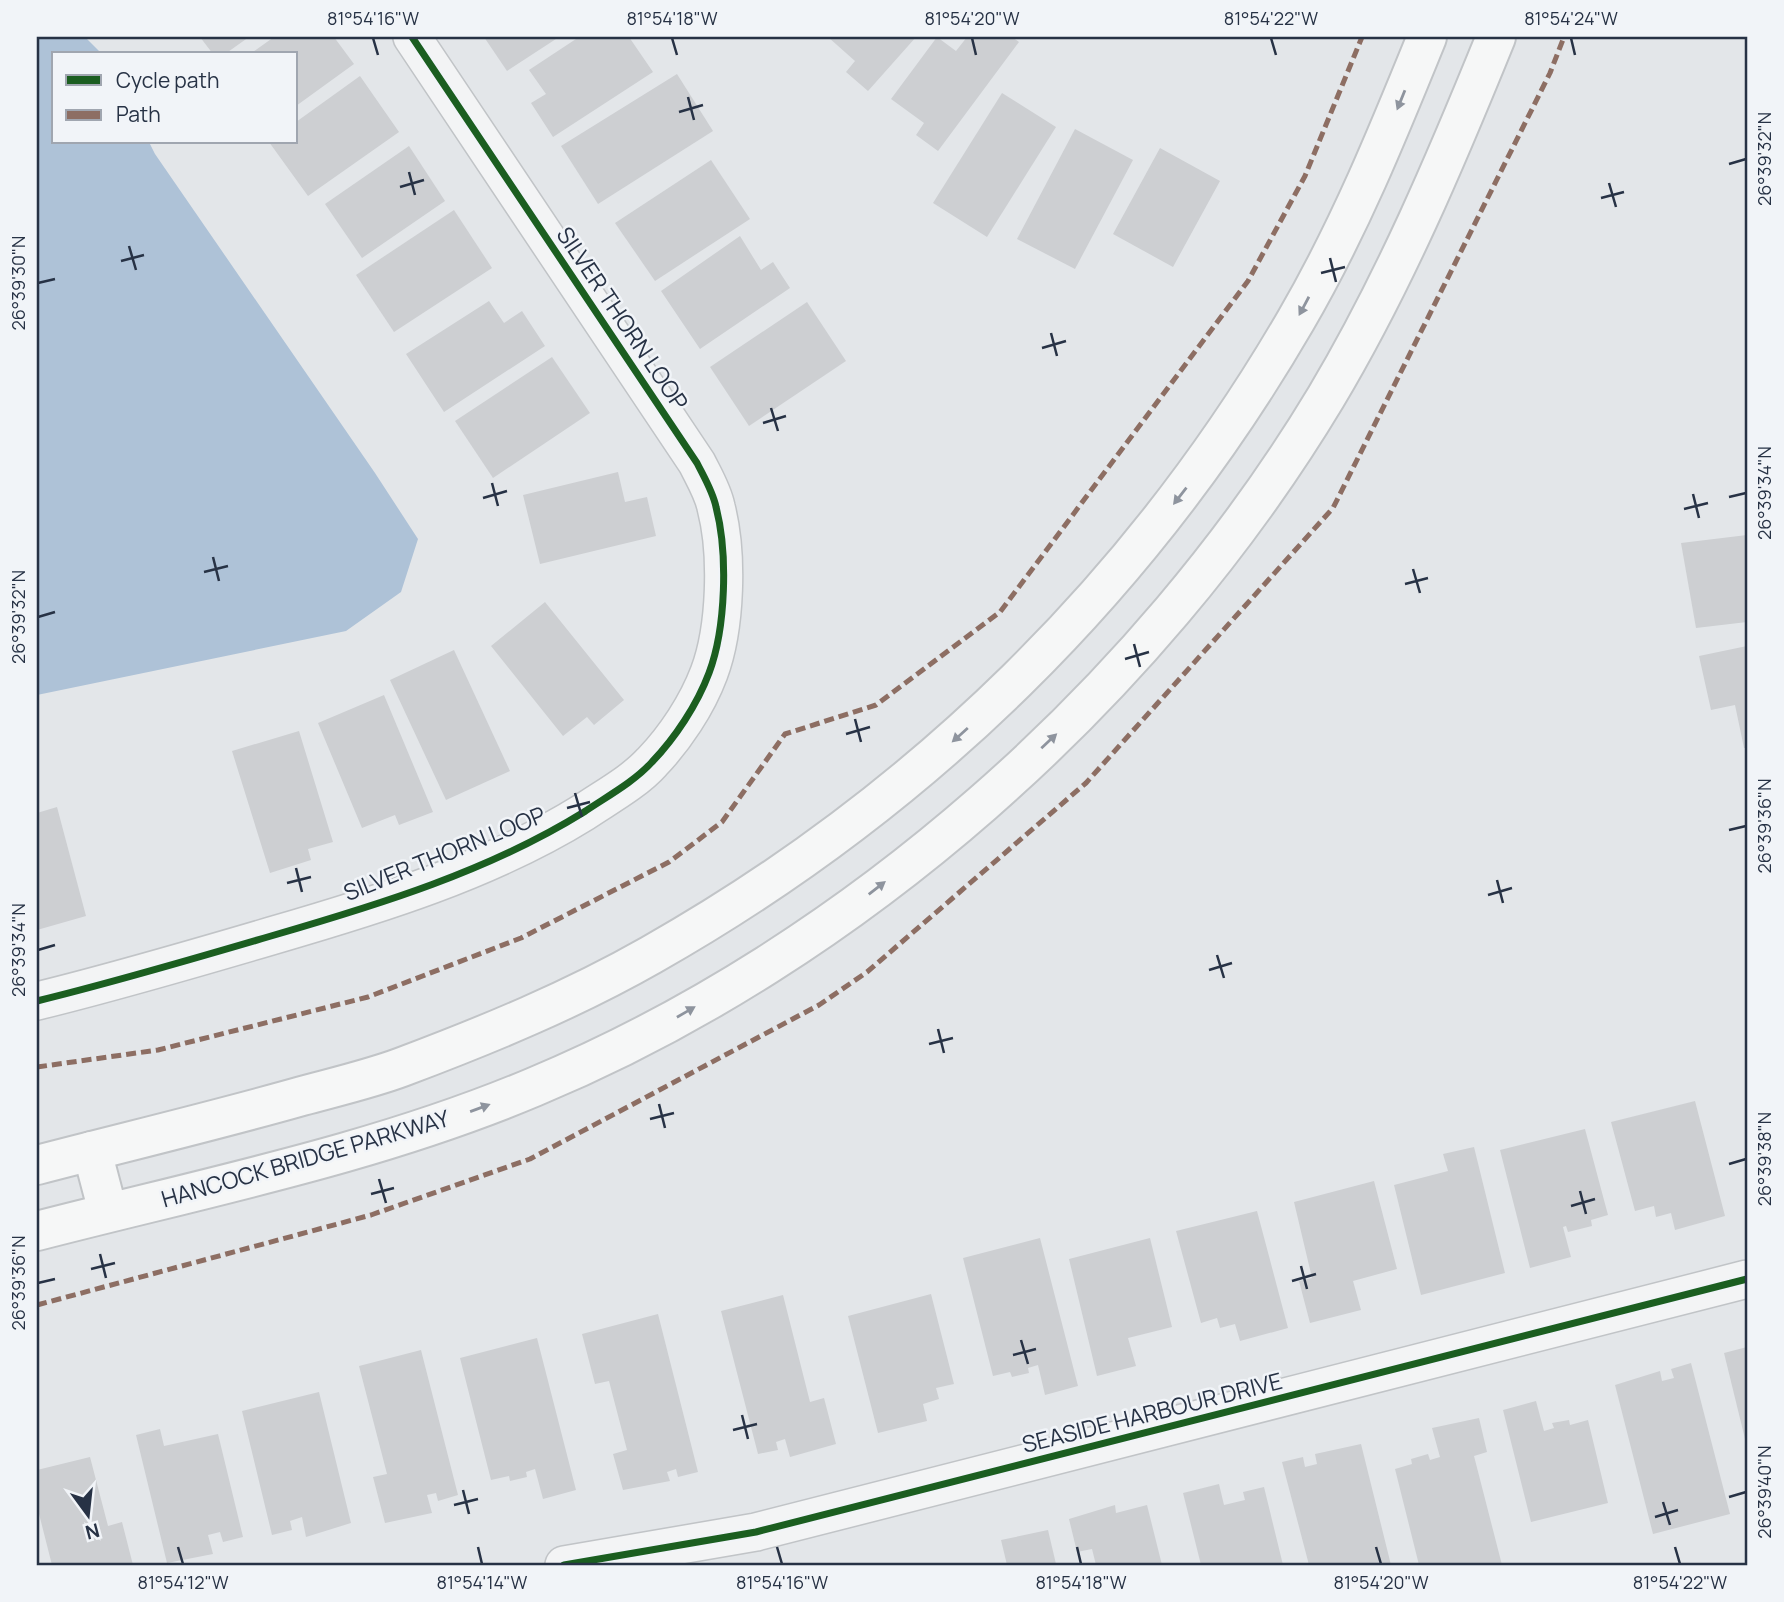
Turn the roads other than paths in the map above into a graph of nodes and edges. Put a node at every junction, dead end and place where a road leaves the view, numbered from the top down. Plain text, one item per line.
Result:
1 (412, 37) edge
2 (1427, 37) edge
3 (1496, 37) edge
4 (37, 1001) edge
5 (93, 1151) junction
6 (37, 1165) edge
7 (108, 1212) junction
8 (37, 1231) edge
9 (1747, 1279) edge
10 (564, 1565) edge

1 - 4 street, SILVER THORN LOOP
2 -> 5 main road
7 -> 3 main road, HANCOCK BRIDGE PARKWAY
5 - 6 main road
5 - 7 main road
7 - 8 main road, HANCOCK BRIDGE PARKWAY
9 - 10 street, SEASIDE HARBOUR DRIVE

